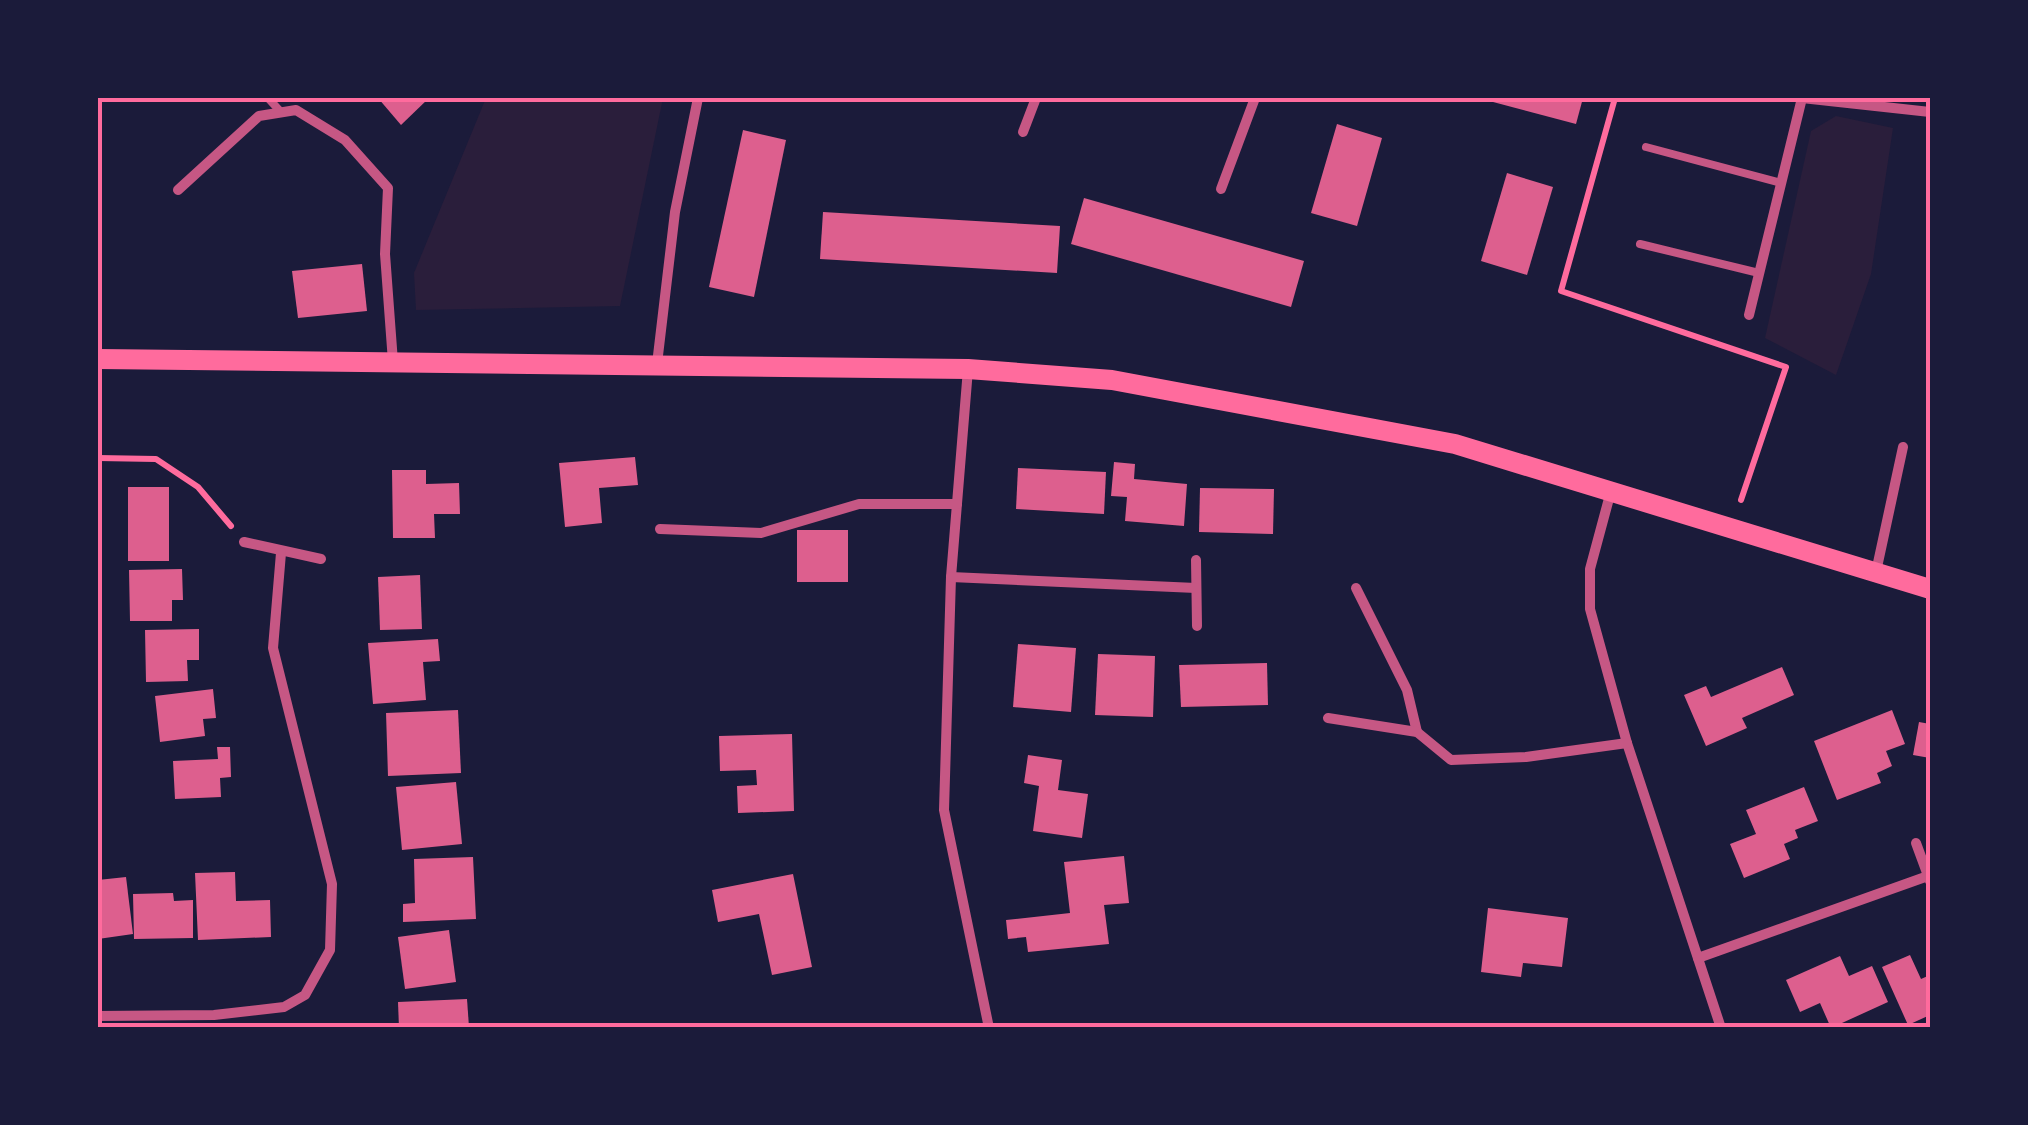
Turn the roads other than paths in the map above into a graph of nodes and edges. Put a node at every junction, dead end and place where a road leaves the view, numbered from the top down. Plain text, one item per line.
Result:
1 (268, 98) edge
2 (698, 98) edge
3 (1036, 98) edge
4 (1255, 98) edge
5 (1802, 98) edge
6 (280, 110) junction
7 (1930, 112) edge
8 (1024, 132) dead end
9 (1646, 146) dead end
10 (1780, 183) junction
11 (1221, 189) dead end
12 (178, 190) dead end
13 (1640, 244) dead end
14 (1759, 273) junction
15 (1749, 315) dead end
16 (98, 358) edge
17 (392, 362) junction
18 (657, 364) junction
19 (968, 369) junction
20 (1903, 447) dead end
21 (1611, 491) junction
22 (957, 504) junction
23 (660, 529) dead end
24 (244, 542) road end
25 (281, 553) junction
26 (321, 559) dead end
27 (1196, 560) dead end
28 (1876, 574) junction
29 (951, 577) junction
30 (1196, 588) junction
31 (1356, 588) dead end
32 (1930, 589) edge
33 (1196, 626) dead end
34 (1328, 718) dead end
35 (1417, 732) junction
36 (1627, 742) junction
37 (1916, 843) dead end
38 (1929, 879) edge
39 (1698, 958) junction
40 (98, 1016) edge
41 (989, 1028) edge
42 (1721, 1028) edge

1 - 6 lane
2 - 18 street
3 - 8 street
4 - 11 street
5 - 7 street
5 - 10 street
6 - 12 street
6 - 17 street
9 - 10 lane
10 - 14 street
13 - 14 lane
14 - 15 street
16 - 17 main road
17 - 18 main road
18 - 19 main road
19 - 21 main road
19 - 22 street
20 - 28 street
21 - 28 main road
21 - 36 street
22 - 23 street
22 - 29 street
24 - 25 street
25 - 26 street
25 - 40 street
27 - 30 street
28 - 32 main road
29 - 30 street
29 - 41 street
30 - 33 street
31 - 35 street
34 - 35 street
35 - 36 street
36 - 39 street
37 - 38 street
38 - 39 street
39 - 42 street

